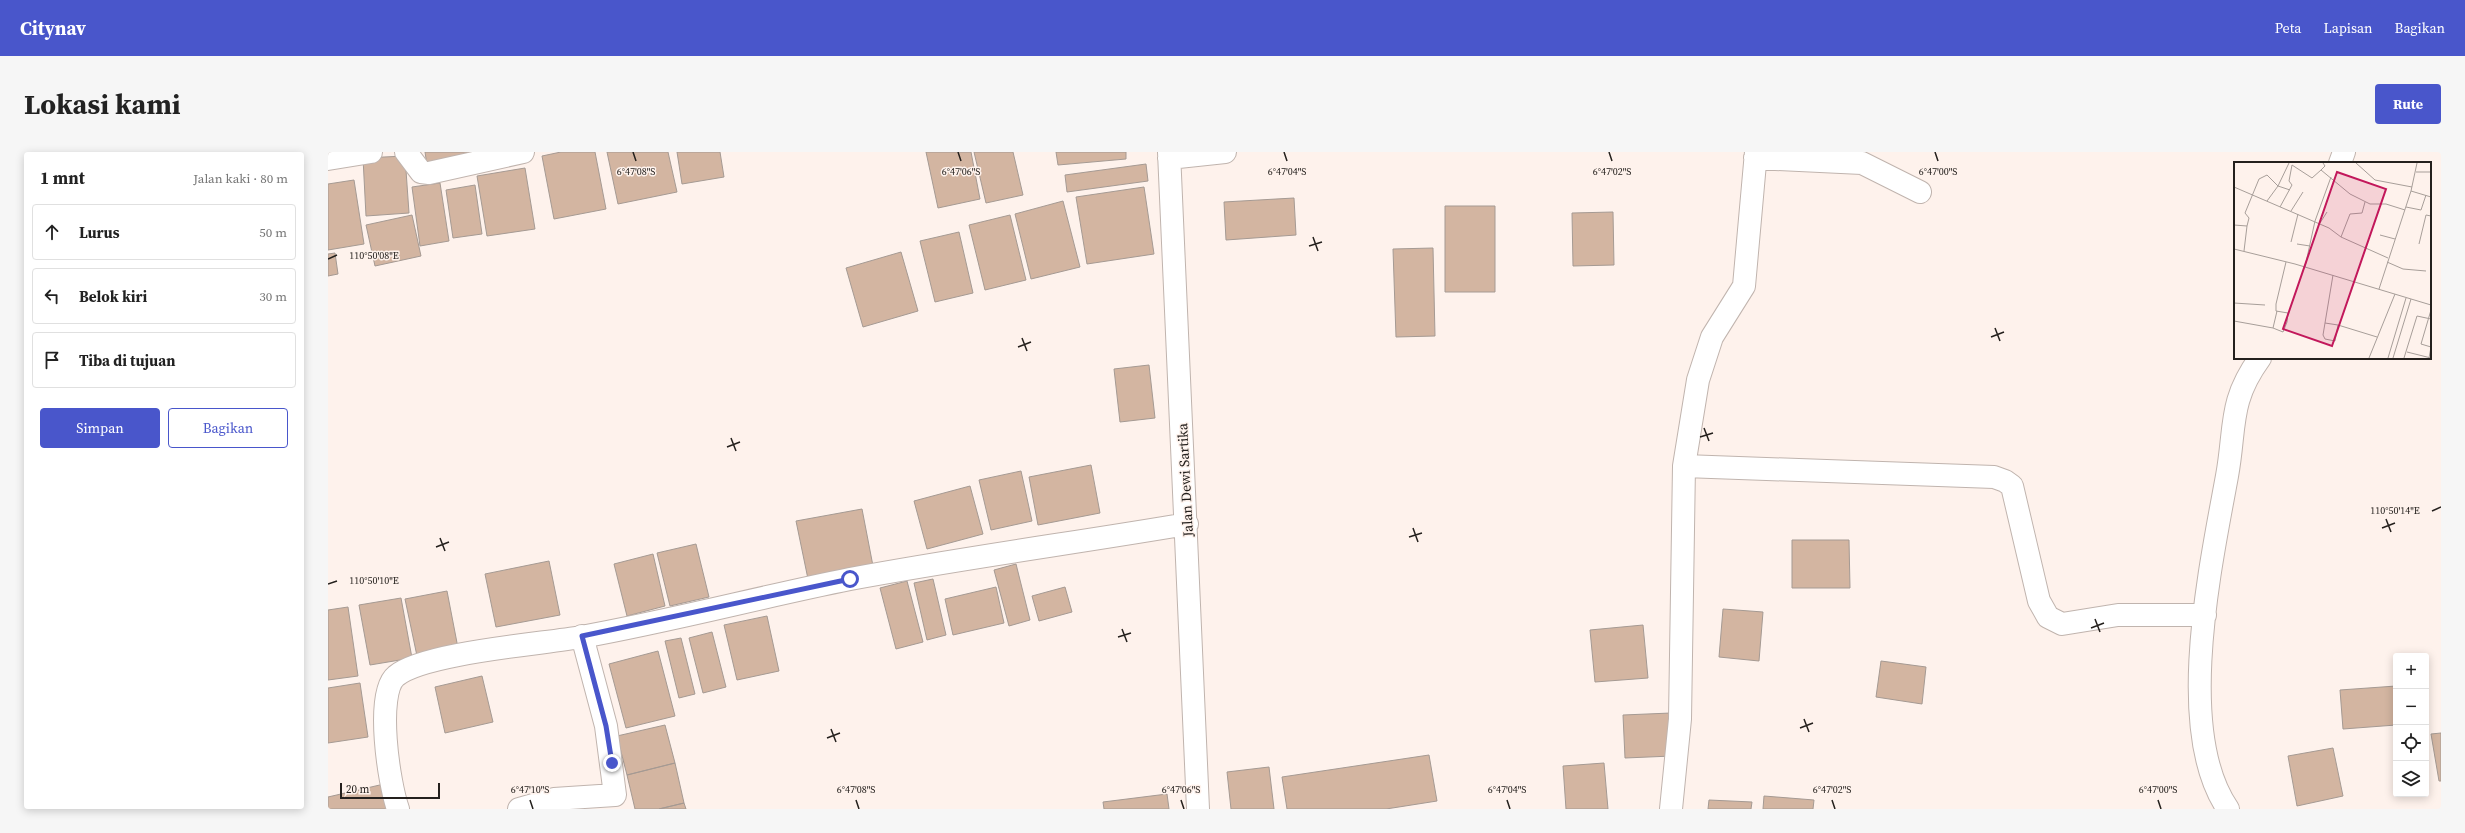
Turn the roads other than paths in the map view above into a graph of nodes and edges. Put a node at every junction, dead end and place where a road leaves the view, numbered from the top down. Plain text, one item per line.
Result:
1 (371, 152) edge
2 (406, 152) edge
3 (523, 152) edge
4 (1225, 152) edge
5 (2344, 152) edge
6 (1169, 155) edge
7 (1756, 155) edge
8 (328, 159) edge
9 (2340, 162) edge
10 (1920, 192) dead end
11 (2259, 359) edge
12 (1684, 466) junction
13 (1187, 524) junction
14 (2205, 615) junction
15 (582, 636) junction
16 (614, 802) edge
17 (398, 809) edge
18 (519, 809) edge
19 (1198, 809) edge
20 (1671, 809) edge
21 (2228, 809) edge

1 - 8 street
2 - 3 street
4 - 6 street
5 - 9 street
6 - 13 street, Jalan Dewi Sartika
7 - 10 street
7 - 12 street
11 - 14 street
12 - 14 street
12 - 20 street
13 - 15 street
13 - 19 street, Jalan Dewi Sartika
14 - 21 street
15 - 16 street
15 - 17 street
16 - 18 street

